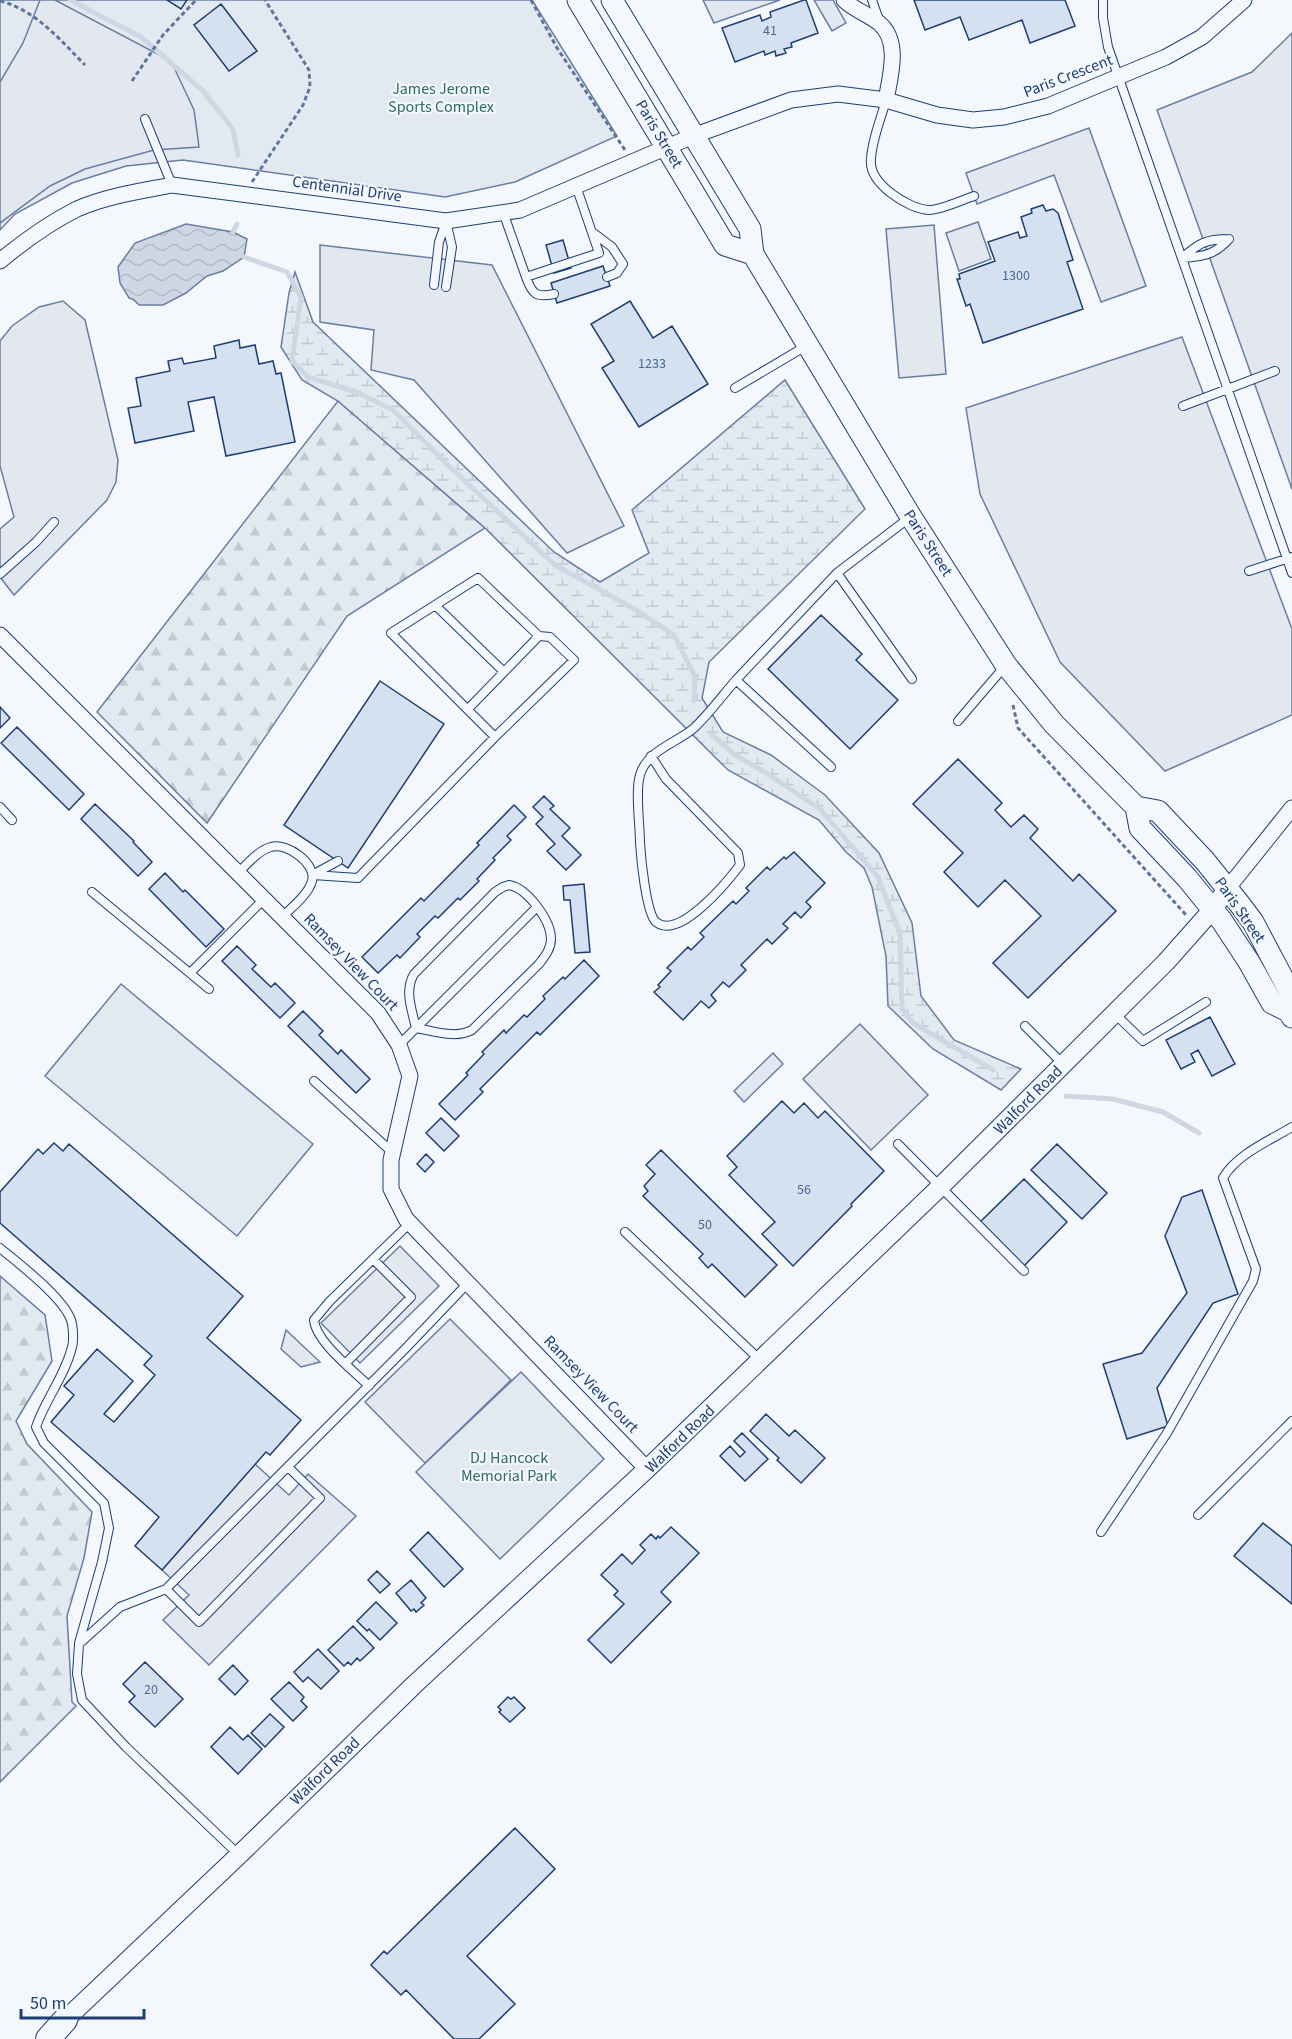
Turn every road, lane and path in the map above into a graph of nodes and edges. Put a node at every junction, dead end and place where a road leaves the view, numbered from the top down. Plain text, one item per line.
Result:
1 (196, 0) edge
2 (265, 0) edge
3 (531, 0) edge
4 (578, 0) edge
5 (612, 0) edge
6 (844, 0) edge
7 (872, 0) edge
8 (1103, 0) edge
9 (1244, 0) edge
10 (0, 1) edge
11 (881, 24) junction
12 (85, 65) dead end
13 (1119, 76) junction
14 (132, 81) dead end
15 (886, 99) junction
16 (145, 119) dead end
17 (693, 136) junction
18 (667, 147) junction
19 (633, 162) junction
20 (172, 185) junction
21 (576, 186) junction
22 (244, 194) junction
23 (974, 196) dead end
24 (503, 213) junction
25 (446, 221) junction
26 (591, 232) junction
27 (753, 254) junction
28 (1182, 258) junction
29 (0, 261) edge
30 (526, 277) junction
31 (607, 277) dead end
32 (434, 285) dead end
33 (446, 287) dead end
34 (554, 294) dead end
35 (807, 345) junction
36 (1275, 371) dead end
37 (735, 388) dead end
38 (1227, 389) junction
39 (1183, 406) dead end
40 (910, 517) junction
41 (54, 522) dead end
42 (1289, 558) edge
43 (1249, 572) dead end
44 (837, 573) junction
45 (1292, 573) edge
46 (0, 574) edge
47 (435, 605) junction
48 (0, 635) edge
49 (538, 636) junction
50 (1006, 665) junction
51 (504, 672) junction
52 (912, 679) dead end
53 (736, 680) junction
54 (1012, 697) dead end
55 (468, 710) junction
56 (958, 721) dead end
57 (495, 737) junction
58 (651, 756) junction
59 (831, 767) dead end
60 (0, 807) edge
61 (1136, 807) junction
62 (1292, 808) edge
63 (12, 820) dead end
64 (338, 861) dead end
65 (238, 873) junction
66 (313, 875) junction
67 (1227, 889) junction
68 (92, 892) dead end
69 (264, 899) junction
70 (537, 907) junction
71 (1213, 909) junction
72 (282, 917) junction
73 (1197, 928) junction
74 (190, 973) junction
75 (209, 989) dead end
76 (1206, 1002) dead end
77 (1114, 1013) junction
78 (1291, 1014) edge
79 (1025, 1026) dead end
80 (416, 1028) junction
81 (399, 1045) junction
82 (1063, 1064) junction
83 (314, 1081) dead end
84 (1292, 1127) edge
85 (898, 1144) dead end
86 (393, 1153) junction
87 (940, 1187) junction
88 (410, 1223) junction
89 (625, 1232) dead end
90 (0, 1248) edge
91 (373, 1259) junction
92 (1024, 1271) dead end
93 (468, 1282) junction
94 (761, 1361) junction
95 (346, 1363) junction
96 (369, 1386) junction
97 (1292, 1421) edge
98 (288, 1467) junction
99 (647, 1469) junction
100 (1198, 1515) dead end
101 (1101, 1532) dead end
102 (166, 1589) junction
103 (79, 1644) junction
104 (239, 1855) junction
105 (65, 2020) junction
106 (36, 2039) edge
107 (48, 2039) edge

1 - 14 path
2 - 22 path
3 - 19 path
4 - 18 main road, Paris Street
5 - 17 main road, Paris Street
6 - 11 street
7 - 11 lane
8 - 13 lane
9 - 13 street, Paris Crescent
10 - 12 path
11 - 15 street
13 - 15 street, Paris Crescent
13 - 28 lane
15 - 17 street, Paris Crescent
15 - 23 lane
16 - 20 lane
17 - 18 street, Centennial Drive
17 - 27 main road, Paris Street
18 - 19 street, Centennial Drive
18 - 27 main road, Paris Street
19 - 21 street, Centennial Drive
20 - 22 street, Centennial Drive
20 - 29 street, Centennial Drive
21 - 24 street, Centennial Drive
21 - 26 lane
22 - 25 street, Centennial Drive
24 - 25 street, Centennial Drive
24 - 30 lane
25 - 32 lane
25 - 33 lane
26 - 30 lane
26 - 31 lane
27 - 35 main road, Paris Street
28 - 28 lane
28 - 38 lane
30 - 34 lane
35 - 37 lane
35 - 40 main road, Paris Street
36 - 38 lane
38 - 39 lane
38 - 42 lane
40 - 44 lane
40 - 50 main road, Paris Street
41 - 46 lane
42 - 43 lane
42 - 45 lane
44 - 52 lane
44 - 53 lane
47 - 49 lane
47 - 51 lane
47 - 55 lane
48 - 65 street, Ramsey View Court
49 - 51 lane
49 - 57 lane
50 - 56 lane
50 - 61 main road, Paris Street
51 - 55 lane
53 - 58 lane
53 - 59 lane
54 - 73 path
55 - 57 lane
57 - 66 lane
58 - 58 lane
60 - 63 lane
61 - 67 main road, Paris Street
61 - 71 main road, Paris Street
62 - 67 street, Walford Road
64 - 66 lane
65 - 66 lane
65 - 69 street, Ramsey View Court
66 - 72 lane
67 - 71 street, Walford Road
67 - 78 main road, Paris Street
68 - 74 lane
69 - 72 street, Ramsey View Court
69 - 74 lane
70 - 80 lane
70 - 80 lane
70 - 80 lane
71 - 73 street, Walford Road
71 - 78 main road, Paris Street
72 - 81 street, Ramsey View Court
73 - 77 street, Walford Road
74 - 75 lane
76 - 77 lane
77 - 82 street, Walford Road
79 - 82 lane
80 - 81 lane
81 - 86 street, Ramsey View Court
82 - 87 street, Walford Road
83 - 86 lane
84 - 101 lane
85 - 87 lane
86 - 88 street, Ramsey View Court
87 - 92 lane
87 - 94 street, Walford Road
88 - 91 lane
88 - 93 street, Ramsey View Court
89 - 94 lane
90 - 103 lane
91 - 95 lane
91 - 95 lane
93 - 96 lane
93 - 99 street, Ramsey View Court
94 - 99 street, Walford Road
95 - 96 lane
96 - 98 lane
97 - 100 lane
98 - 102 lane
98 - 102 lane
99 - 104 street, Walford Road
102 - 103 lane
103 - 104 lane
104 - 105 street, Walford Road
105 - 106 street, Walford Road
105 - 107 main road

